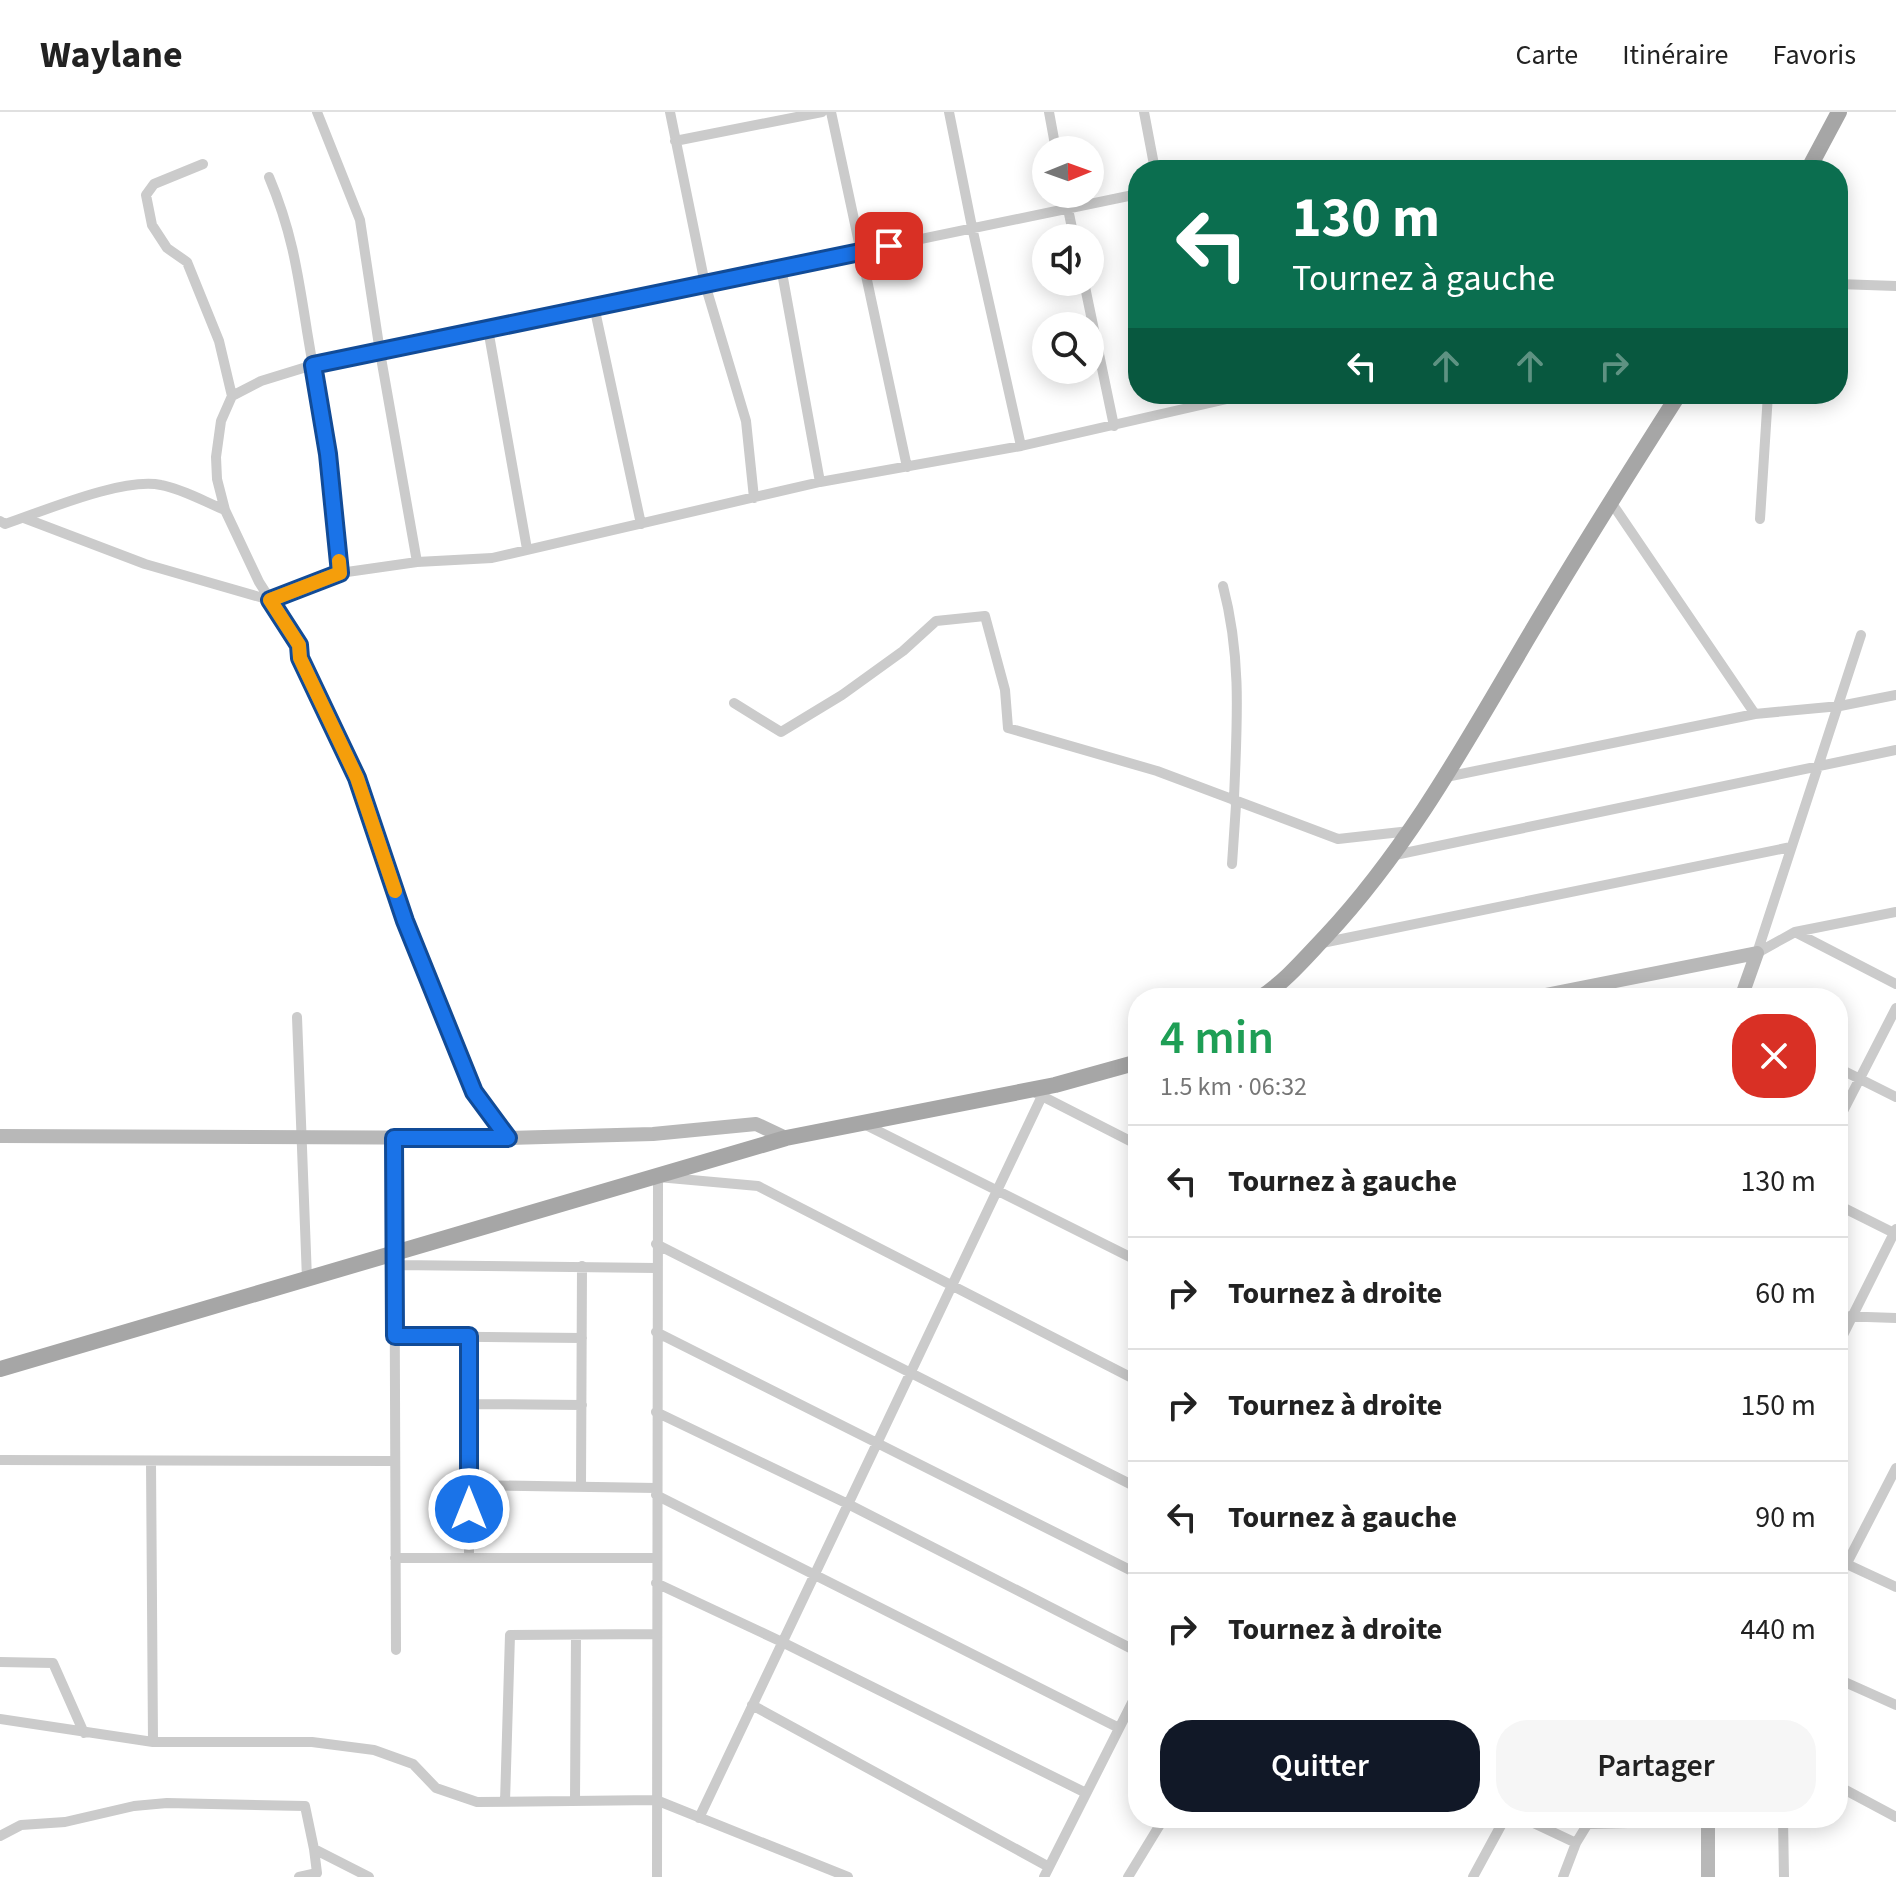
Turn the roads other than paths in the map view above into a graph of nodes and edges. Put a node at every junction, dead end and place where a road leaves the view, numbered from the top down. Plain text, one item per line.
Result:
1 (317, 112) edge
2 (670, 112) edge
3 (755, 112) edge
4 (822, 112) edge
5 (831, 112) edge
6 (949, 112) edge
7 (1049, 112) edge
8 (1144, 112) edge
9 (1839, 112) edge
10 (757, 125) junction
11 (1053, 136) edge
12 (675, 141) junction
13 (1153, 160) edge
14 (1813, 160) edge
15 (203, 164) dead end
16 (269, 177) dead end
17 (1128, 196) edge
18 (1069, 210) junction
19 (1072, 224) edge
20 (972, 227) junction
21 (861, 252) junction
22 (781, 267) junction
23 (705, 284) junction
24 (1848, 284) edge
25 (1896, 286) edge
26 (1087, 296) edge
27 (594, 306) junction
28 (488, 329) junction
29 (380, 352) junction
30 (313, 365) junction
31 (232, 396) junction
32 (1188, 404) edge
33 (1673, 404) edge
34 (1767, 404) edge
35 (1114, 426) junction
36 (1021, 446) junction
37 (907, 467) junction
38 (820, 482) junction
39 (754, 498) junction
40 (1611, 502) junction
41 (225, 510) junction
42 (24, 518) junction
43 (1760, 519) dead end
44 (0, 521) edge
45 (641, 524) junction
46 (527, 549) junction
47 (417, 562) junction
48 (340, 573) junction
49 (1223, 586) dead end
50 (270, 600) junction
51 (1861, 635) dead end
52 (1896, 695) edge
53 (734, 703) dead end
54 (1840, 706) junction
55 (1755, 714) junction
56 (1896, 750) edge
57 (1817, 766) junction
58 (1446, 777) junction
59 (1234, 798) junction
60 (1411, 831) junction
61 (1791, 847) junction
62 (1395, 855) junction
63 (1232, 864) dead end
64 (1896, 912) edge
65 (1795, 932) junction
66 (1319, 943) junction
67 (1757, 953) junction
68 (1896, 984) edge
69 (1274, 988) edge
70 (1580, 988) edge
71 (1745, 988) edge
72 (1896, 1008) edge
73 (297, 1017) dead end
74 (1128, 1065) edge
75 (1848, 1073) edge
76 (1859, 1079) junction
77 (1036, 1093) junction
78 (1896, 1097) edge
79 (1848, 1101) edge
80 (862, 1123) junction
81 (0, 1136) edge
82 (301, 1137) junction
83 (394, 1138) junction
84 (508, 1138) junction
85 (786, 1138) junction
86 (1128, 1140) edge
87 (658, 1177) junction
88 (997, 1190) junction
89 (1848, 1210) edge
90 (1895, 1231) edge
91 (656, 1244) junction
92 (1128, 1256) edge
93 (395, 1259) junction
94 (582, 1266) junction
95 (656, 1268) junction
96 (307, 1279) junction
97 (951, 1286) junction
98 (1848, 1316) edge
99 (1853, 1316) junction
100 (1896, 1318) edge
101 (1848, 1326) edge
102 (656, 1332) junction
103 (395, 1336) junction
104 (469, 1336) junction
105 (582, 1338) junction
106 (0, 1369) edge
107 (909, 1374) junction
108 (1128, 1376) edge
109 (471, 1404) junction
110 (582, 1405) junction
111 (656, 1412) junction
112 (876, 1444) junction
113 (0, 1460) edge
114 (395, 1461) junction
115 (151, 1462) junction
116 (1896, 1468) edge
117 (1128, 1483) edge
118 (469, 1485) junction
119 (581, 1487) junction
120 (656, 1492) junction
121 (848, 1504) junction
122 (1848, 1551) edge
123 (395, 1558) junction
124 (469, 1558) junction
125 (656, 1558) junction
126 (1848, 1564) edge
127 (1128, 1569) edge
128 (814, 1575) junction
129 (656, 1583) junction
130 (1896, 1587) edge
131 (656, 1634) junction
132 (576, 1635) junction
133 (782, 1642) junction
134 (1128, 1647) edge
135 (396, 1650) dead end
136 (0, 1662) edge
137 (1848, 1683) edge
138 (752, 1705) junction
139 (1896, 1705) edge
140 (1128, 1714) edge
141 (0, 1719) edge
142 (1119, 1728) junction
143 (84, 1733) junction
144 (153, 1742) junction
145 (1848, 1791) edge
146 (1086, 1793) junction
147 (656, 1800) junction
148 (575, 1801) junction
149 (505, 1802) junction
150 (1896, 1817) edge
151 (699, 1818) junction
152 (1158, 1828) edge
153 (1500, 1828) edge
154 (1544, 1828) edge
155 (1585, 1828) edge
156 (1708, 1828) edge
157 (1784, 1828) edge
158 (0, 1836) edge
159 (1576, 1843) junction
160 (314, 1849) junction
161 (1047, 1872) edge
162 (832, 1874) edge
163 (1787, 1875) edge
164 (299, 1877) edge
165 (369, 1877) edge
166 (657, 1877) edge
167 (848, 1877) edge
168 (1128, 1877) edge
169 (1473, 1877) edge
170 (1563, 1877) edge
171 (1708, 1877) edge

1 - 29 street
2 - 12 street
3 - 10 street
4 - 10 street
5 - 21 street
6 - 20 street
7 - 11 street
8 - 13 street
9 - 14 main road
10 - 12 street
12 - 23 street
15 - 31 street
16 - 30 street
17 - 18 street
18 - 19 street
18 - 20 street
20 - 21 street
20 - 36 street
21 - 22 street
21 - 37 street
22 - 23 street
22 - 38 street
23 - 27 street
23 - 39 street
24 - 25 street
26 - 35 street
27 - 28 street
27 - 45 street
28 - 29 street
28 - 46 street
29 - 30 street
29 - 47 street
30 - 31 street
30 - 48 street
31 - 41 street
32 - 35 street
33 - 40 main road
34 - 43 street
35 - 36 street
36 - 37 street
37 - 38 street
38 - 39 street
39 - 45 street
40 - 55 street
40 - 58 main road
41 - 42 street
41 - 50 street
42 - 44 street
42 - 50 street
45 - 46 street
46 - 47 street
47 - 48 street
48 - 50 street
49 - 59 street
50 - 84 street
51 - 54 street
52 - 54 street
53 - 59 street
54 - 55 street
54 - 57 street
55 - 58 street
56 - 57 street
57 - 61 street
57 - 62 street
58 - 60 main road
59 - 60 street
59 - 63 street
60 - 62 main road
61 - 66 street
61 - 67 street
62 - 66 main road
64 - 65 street
65 - 67 street
65 - 68 street
66 - 69 main road
67 - 70 street
67 - 71 street
72 - 76 street
73 - 82 street
74 - 77 main road
75 - 76 street
76 - 78 street
76 - 79 street
77 - 80 main road
77 - 86 street
77 - 88 street
80 - 85 main road
80 - 88 street
81 - 82 street
82 - 83 street
82 - 96 street
83 - 84 street
83 - 93 street
84 - 85 street
85 - 87 main road
87 - 91 street
87 - 93 main road
87 - 97 street
88 - 92 street
88 - 97 street
89 - 90 street
90 - 99 street
91 - 95 street
91 - 107 street
93 - 94 street
93 - 96 main road
93 - 103 street
94 - 95 street
94 - 105 street
95 - 102 street
96 - 106 main road
97 - 107 street
97 - 108 street
98 - 99 street
99 - 100 street
99 - 101 street
102 - 111 street
102 - 112 street
103 - 104 street
103 - 114 street
104 - 105 street
104 - 109 street
105 - 110 street
107 - 112 street
107 - 117 street
109 - 110 street
109 - 118 street
110 - 119 street
111 - 120 street
111 - 121 street
112 - 121 street
112 - 127 street
113 - 115 street
114 - 115 street
114 - 123 street
115 - 144 street
116 - 122 street
118 - 119 street
118 - 124 street
119 - 120 street
120 - 125 street
120 - 128 street
121 - 128 street
121 - 134 street
123 - 124 street
123 - 135 street
124 - 125 street
125 - 129 street
126 - 130 street
128 - 133 street
128 - 142 street
129 - 131 street
129 - 133 street
131 - 132 street
131 - 147 street
132 - 148 street
132 - 149 street
133 - 138 street
133 - 146 street
136 - 143 street
137 - 139 street
138 - 151 street
138 - 161 street
140 - 142 street
141 - 143 street
142 - 146 street
143 - 144 street
144 - 149 street
145 - 150 street
146 - 161 street
147 - 148 street
147 - 151 street
147 - 166 street
148 - 149 street
151 - 162 street
152 - 168 street
153 - 169 street
154 - 159 street
155 - 159 street
156 - 171 street
157 - 163 street
158 - 160 street
159 - 170 street
160 - 164 street
160 - 165 street
162 - 167 street

